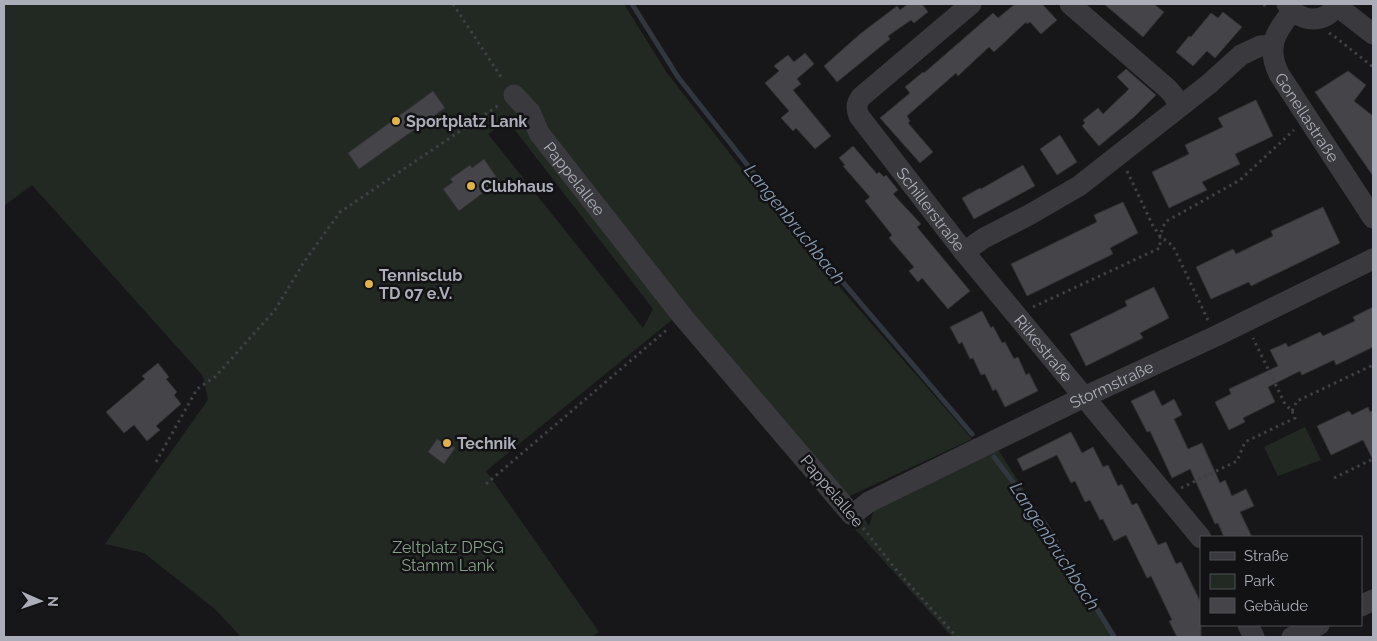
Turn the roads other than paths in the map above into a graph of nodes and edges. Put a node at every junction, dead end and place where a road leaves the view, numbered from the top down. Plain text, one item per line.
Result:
1 (972, 4) edge
2 (1070, 4) edge
3 (1338, 5) edge
4 (1289, 8) edge
5 (1373, 34) edge
6 (1273, 45) junction
7 (514, 95) road end
8 (1179, 107) junction
9 (1373, 218) edge
10 (964, 252) junction
11 (1373, 258) edge
12 (1084, 397) junction
13 (852, 515) joint
14 (1200, 537) edge
15 (1317, 626) edge
16 (1292, 637) edge

1 - 10 street, Schillerstraße
2 - 8 street
3 - 4 street
3 - 5 street
4 - 6 street
6 - 8 street, Schillerstraße
6 - 9 street, Gonellastraße
7 - 13 street, Pappelallee
8 - 10 street, Schillerstraße
10 - 12 street, Rilkestraße
11 - 12 street, Stormstraße
12 - 13 street, Stormstraße
12 - 14 street, Rilkestraße
15 - 16 street

